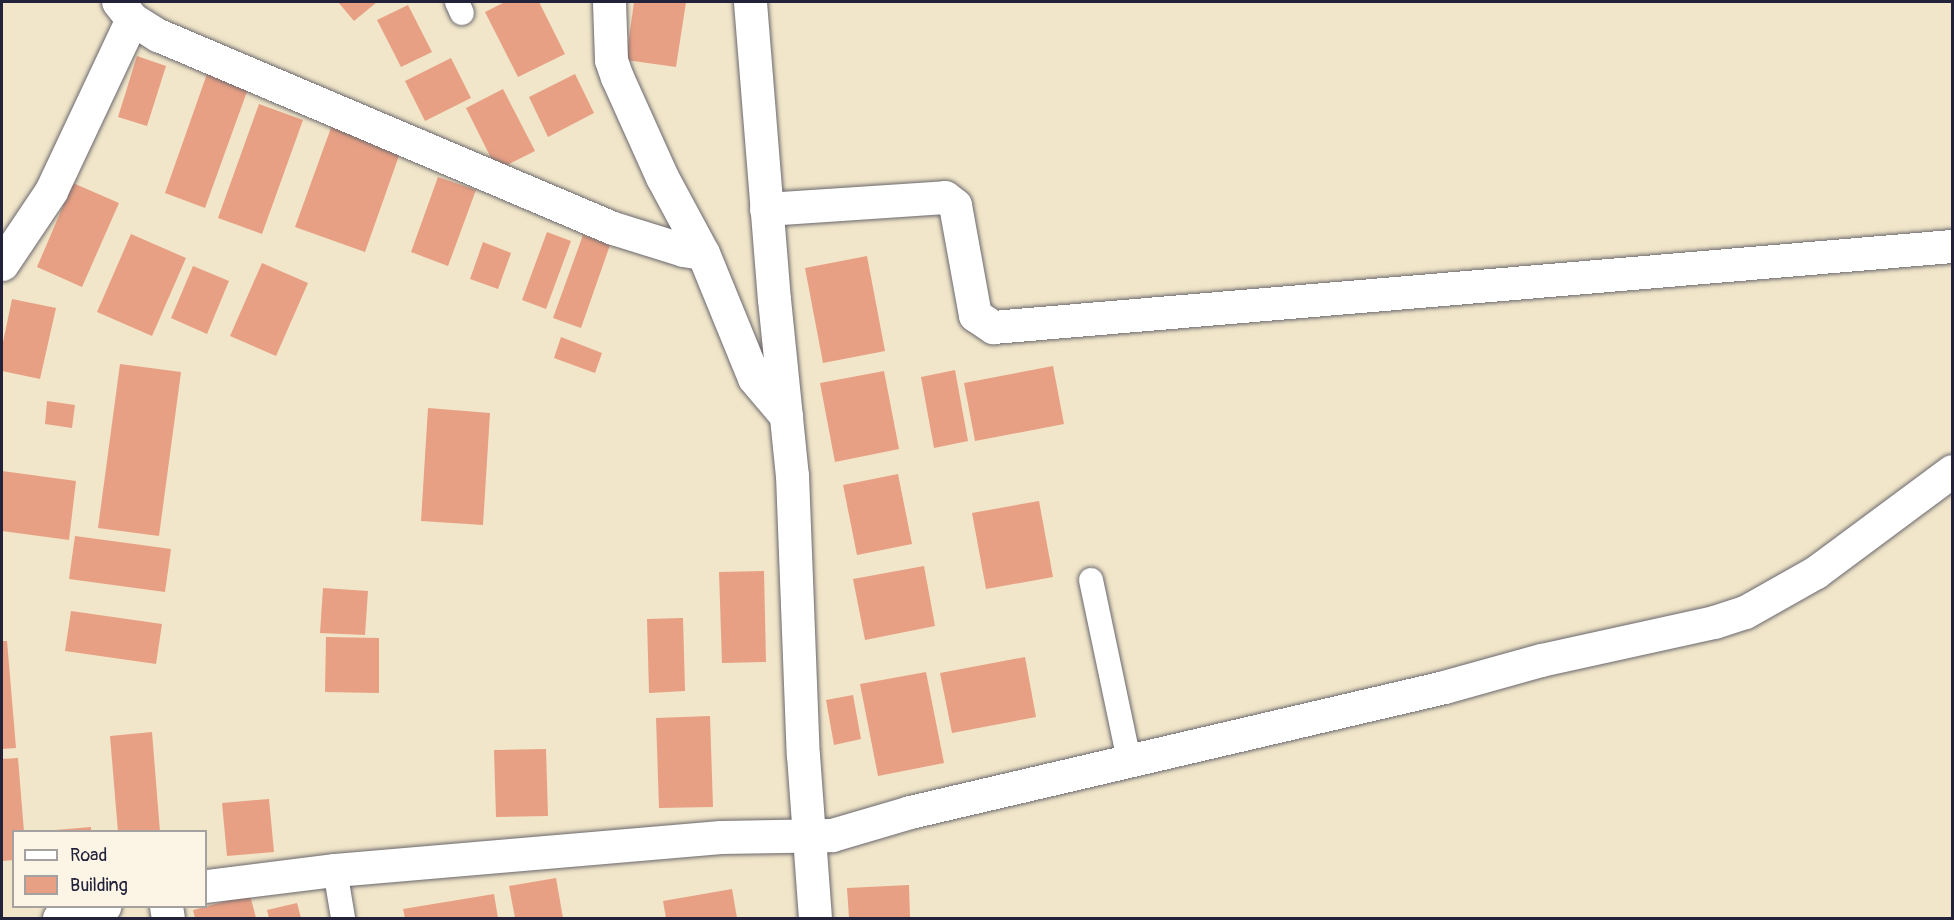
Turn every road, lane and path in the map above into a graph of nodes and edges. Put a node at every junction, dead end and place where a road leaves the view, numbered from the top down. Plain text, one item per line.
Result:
1 (609, 2) edge
2 (750, 2) edge
3 (125, 10) edge
4 (766, 209) junction
5 (1953, 246) edge
6 (703, 253) junction
7 (2, 264) edge
8 (786, 416) junction
9 (1953, 471) edge
10 (1090, 580) dead end
11 (1129, 760) junction
12 (808, 834) junction
13 (335, 870) junction
14 (207, 886) edge
15 (96, 908) edge
16 (59, 918) edge
17 (343, 918) edge
18 (815, 918) edge

1 - 6 street
2 - 4 street
3 - 6 street
3 - 7 street
4 - 5 street
4 - 8 street
6 - 8 street
8 - 12 street
9 - 11 street
10 - 11 lane
11 - 12 street
12 - 13 street
12 - 18 street
13 - 14 street
13 - 17 lane
15 - 16 street

